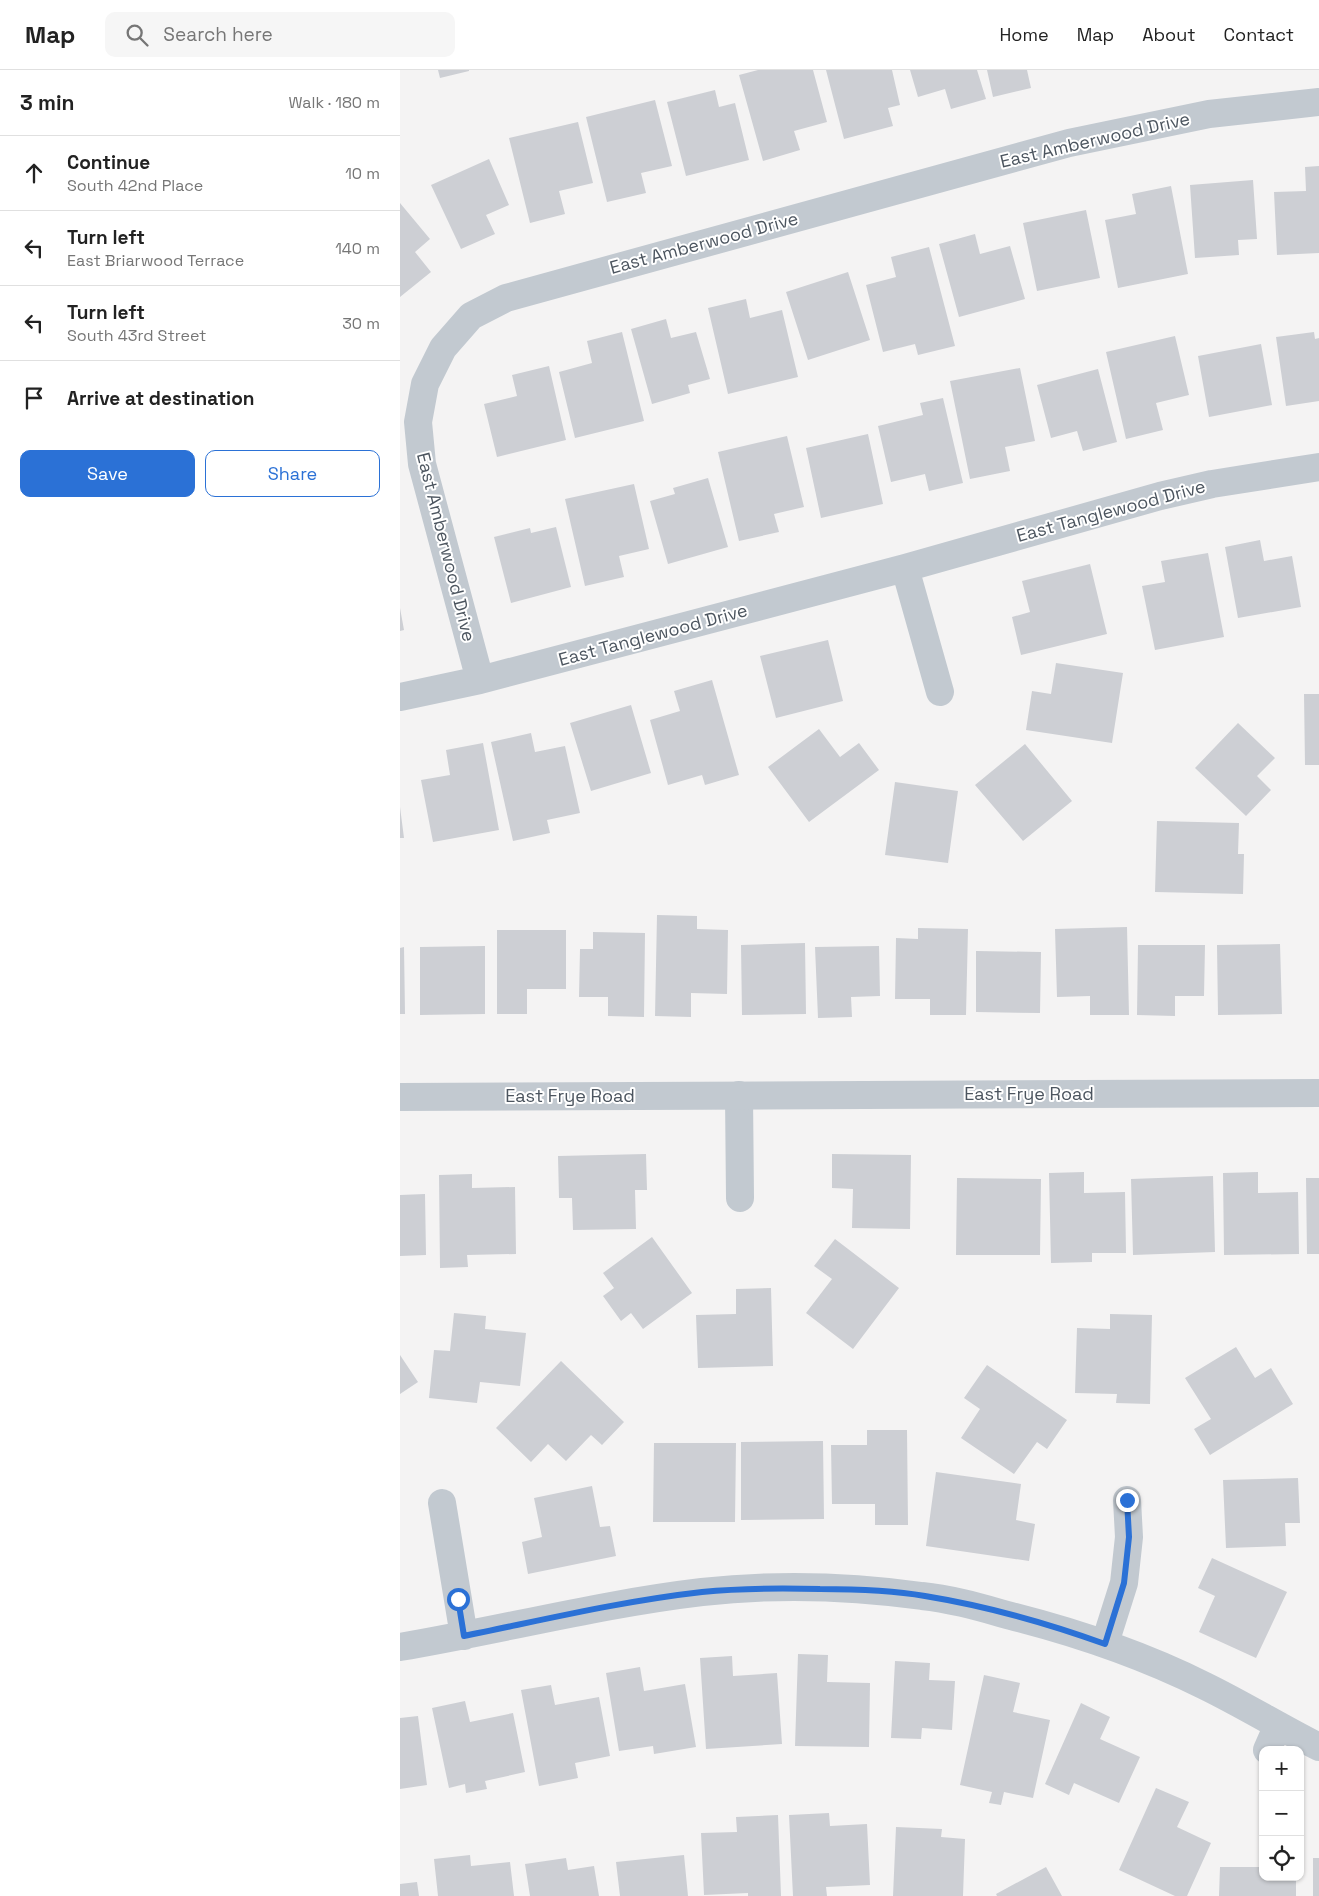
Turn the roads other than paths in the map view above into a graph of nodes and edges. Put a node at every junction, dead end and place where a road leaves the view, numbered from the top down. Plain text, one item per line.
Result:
1 (1319, 102) edge
2 (1319, 467) edge
3 (905, 568) junction
4 (480, 680) junction
5 (940, 692) dead end
6 (400, 697) edge
7 (1319, 1093) edge
8 (739, 1095) junction
9 (400, 1097) edge
10 (740, 1198) dead end
11 (1127, 1500) dead end
12 (442, 1503) dead end
13 (464, 1636) junction
14 (1105, 1644) junction
15 (400, 1647) edge
16 (1278, 1725) junction
17 (1268, 1746) edge
18 (1319, 1747) edge

1 - 4 street, East Amberwood Drive
2 - 3 street, East Tanglewood Drive
3 - 4 street, East Tanglewood Drive
3 - 5 street
4 - 6 street, East Tanglewood Drive
7 - 8 street, East Frye Road
8 - 9 street, East Frye Road
8 - 10 street
11 - 14 street
12 - 13 street
13 - 14 street
13 - 15 street
14 - 16 street
16 - 17 street
16 - 18 street

